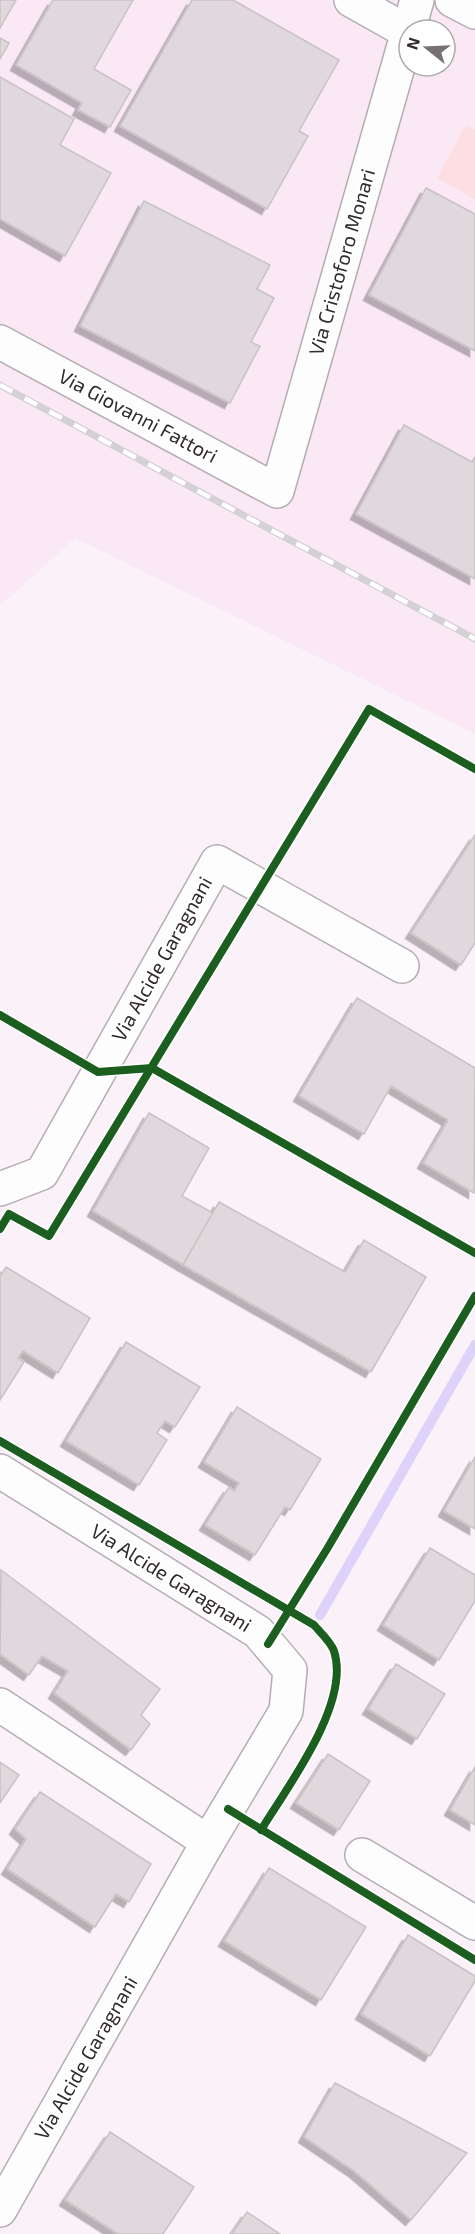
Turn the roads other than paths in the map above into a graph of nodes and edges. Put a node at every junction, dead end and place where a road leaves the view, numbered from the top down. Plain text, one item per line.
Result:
1 (351, 0) edge
2 (417, 0) edge
3 (452, 0) edge
4 (475, 12) edge
5 (412, 18) edge
6 (397, 26) edge
7 (397, 71) edge
8 (0, 342) edge
9 (277, 491) joint
10 (402, 966) dead end
11 (0, 1189) edge
12 (0, 1471) edge
13 (0, 1705) edge
14 (208, 1842) junction
15 (362, 1855) dead end
16 (475, 1923) edge
17 (0, 2210) edge

1 - 6 street
2 - 5 street, Via Cristoforo Monari
3 - 4 street
7 - 9 street, Via Cristoforo Monari
8 - 9 street, Via Giovanni Fattori
10 - 11 street, Via Alcide Garagnani
12 - 14 street, Via Alcide Garagnani
13 - 14 street
14 - 17 street, Via Alcide Garagnani
15 - 16 street

